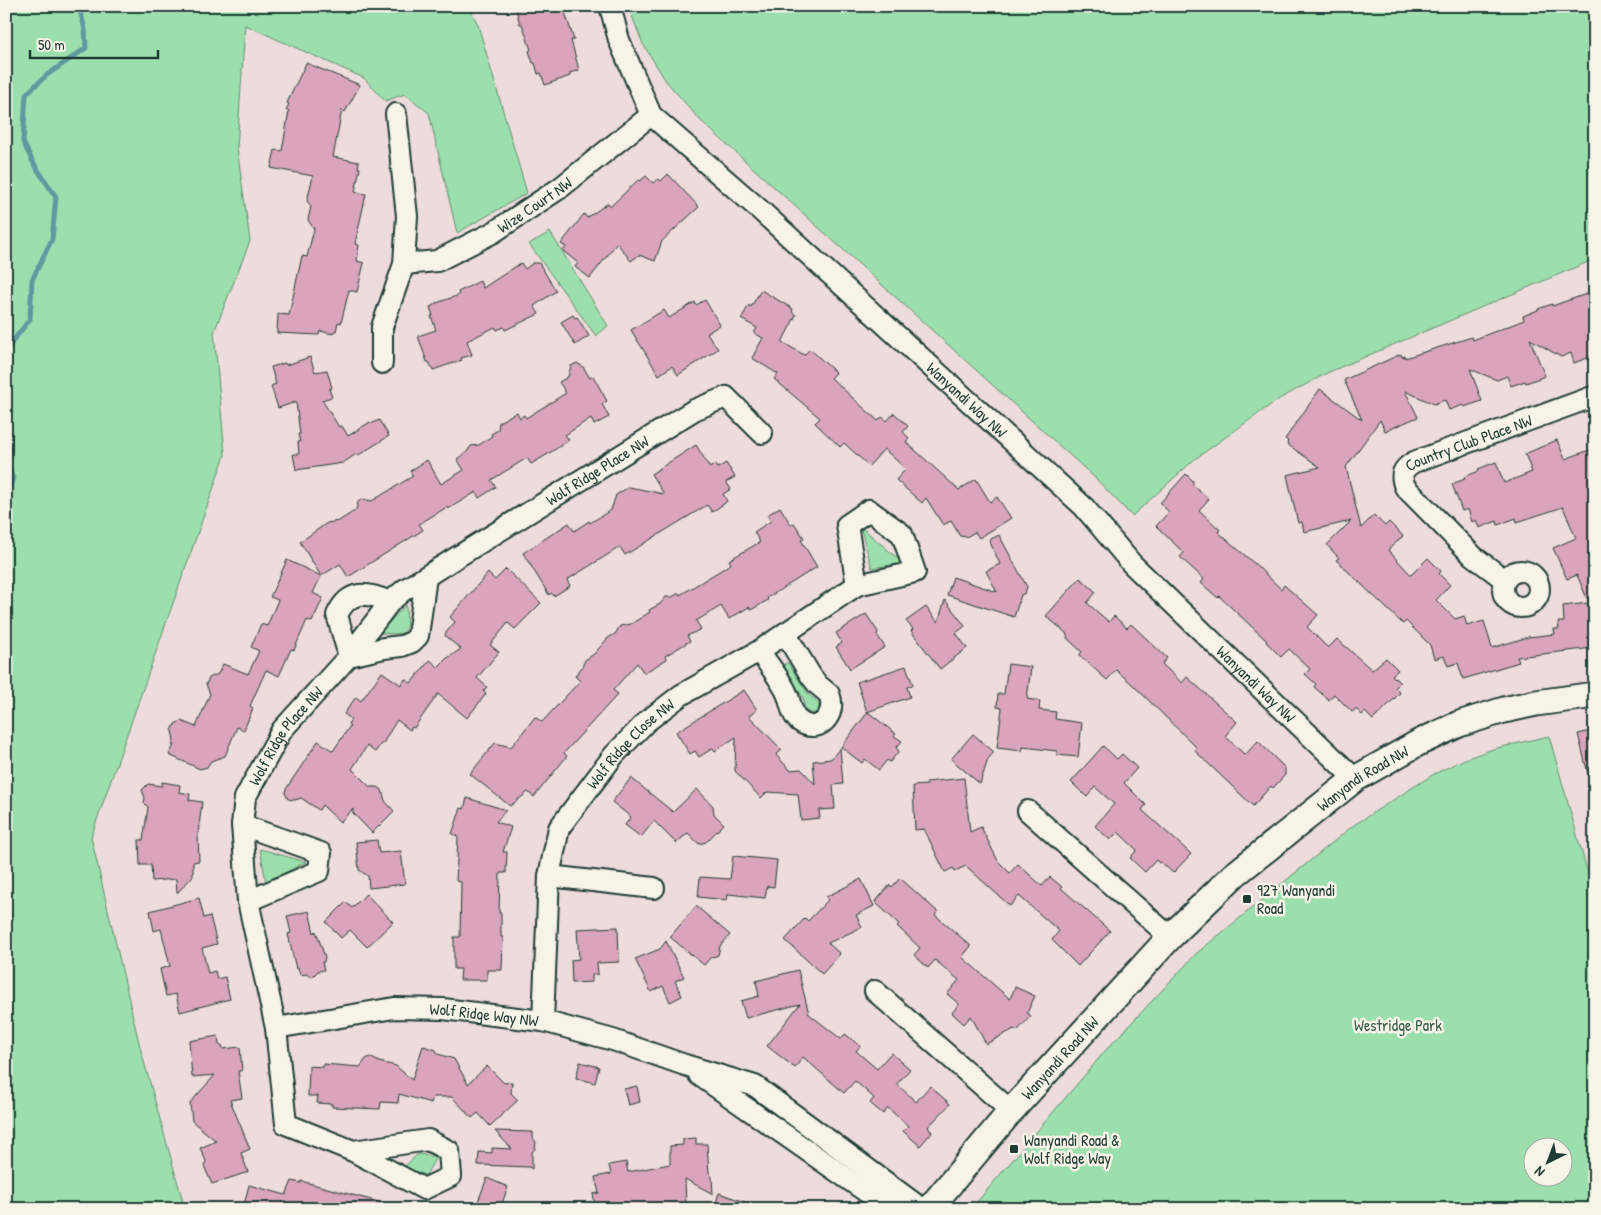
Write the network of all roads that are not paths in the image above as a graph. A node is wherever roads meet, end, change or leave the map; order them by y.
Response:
1 (610, 6) edge
2 (396, 114) dead end
3 (651, 115) junction
4 (404, 264) junction
5 (382, 363) dead end
6 (1595, 396) edge
7 (762, 433) dead end
8 (426, 577) junction
9 (1505, 580) dead end
10 (857, 585) dead end
11 (390, 602) junction
12 (785, 633) junction
13 (760, 651) junction
14 (349, 656) junction
15 (1595, 695) edge
16 (1355, 779) junction
17 (1028, 811) dead end
18 (242, 826) junction
19 (549, 876) junction
20 (654, 888) dead end
21 (248, 901) junction
22 (1170, 937) junction
23 (875, 991) dead end
24 (543, 1021) junction
25 (276, 1028) junction
26 (685, 1065) junction
27 (1011, 1111) junction
28 (354, 1151) dead end
29 (891, 1209) edge
30 (922, 1209) edge
31 (929, 1209) edge

1 - 3 street, Wanyandi Way NW
2 - 4 street
3 - 4 street, Wize Court NW
3 - 16 street, Wanyandi Way NW
4 - 5 street
6 - 9 street, Country Club Place NW
7 - 8 street, Wolf Ridge Place NW
8 - 11 street, Wolf Ridge Place NW
8 - 14 street
10 - 12 street, Wolf Ridge Close NW
11 - 14 street, Wolf Ridge Place NW
11 - 14 street
12 - 13 street, Wolf Ridge Close NW
12 - 13 street
13 - 19 street, Wolf Ridge Close NW
14 - 18 street, Wolf Ridge Place NW
15 - 16 street, Wanyandi Road NW
16 - 22 street, Wanyandi Road NW
17 - 22 street
18 - 21 street, Wolf Ridge Place NW
18 - 21 street
19 - 20 street
19 - 24 street, Wolf Ridge Close NW
21 - 25 street, Wolf Ridge Place NW
22 - 27 street, Wanyandi Road NW
23 - 27 street, Wanyandi Road NW
24 - 25 street, Wolf Ridge Way NW
24 - 26 street, Wolf Ridge Way NW
25 - 28 street, Wolf Ridge Place NW
26 - 29 street, Wolf Ridge Way NW
26 - 30 street, Wolf Ridge Way NW
27 - 31 street, Wanyandi Road NW

